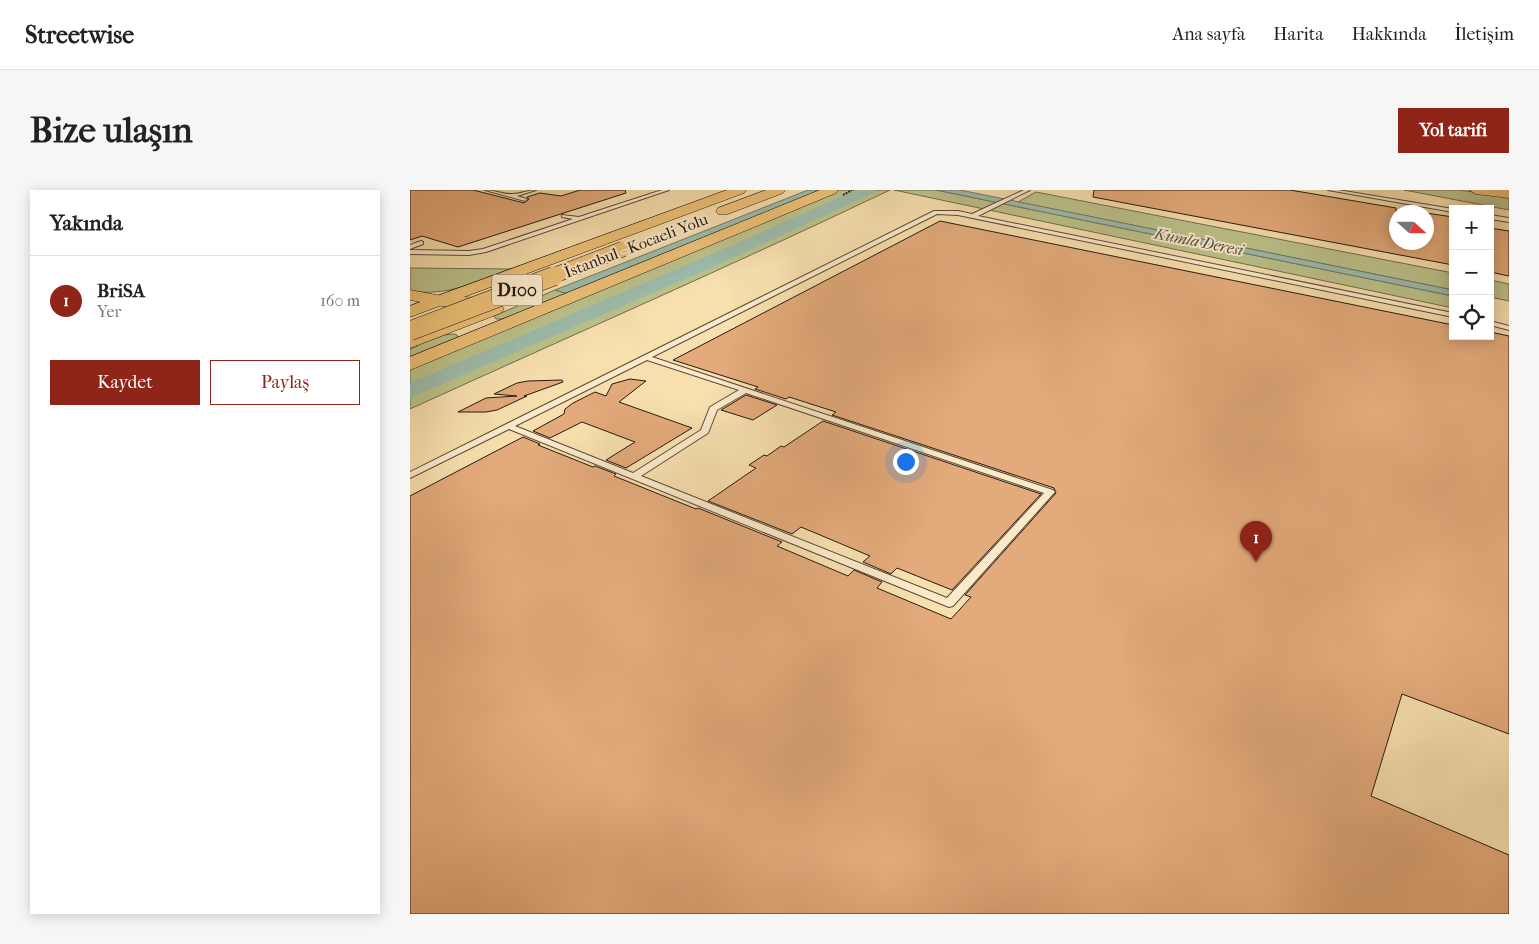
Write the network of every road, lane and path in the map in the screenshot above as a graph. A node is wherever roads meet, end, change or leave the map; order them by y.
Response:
1 (487, 190) edge
2 (534, 190) edge
3 (666, 190) edge
4 (739, 190) edge
5 (748, 190) edge
6 (757, 190) edge
7 (778, 190) edge
8 (784, 190) edge
9 (797, 190) edge
10 (831, 190) edge
11 (1028, 190) edge
12 (1330, 190) edge
13 (1476, 190) edge
14 (1509, 194) edge
15 (512, 196) junction
16 (525, 200) dead end
17 (697, 206) junction
18 (1449, 209) edge
19 (739, 212) junction
20 (714, 214) dead end
21 (564, 216) dead end
22 (974, 216) junction
23 (1494, 218) edge
24 (578, 219) junction
25 (1509, 220) edge
26 (421, 243) dead end
27 (410, 247) edge
28 (623, 247) junction
29 (410, 252) edge
30 (492, 282) junction
31 (467, 291) junction
32 (410, 295) edge
33 (526, 297) junction
34 (442, 300) junction
35 (410, 313) edge
36 (484, 313) junction
37 (1449, 314) edge
38 (410, 322) edge
39 (511, 323) junction
40 (1494, 324) edge
41 (447, 328) junction
42 (1509, 328) edge
43 (410, 332) edge
44 (470, 340) junction
45 (410, 342) edge
46 (646, 357) junction
47 (410, 364) edge
48 (745, 390) junction
49 (510, 426) junction
50 (410, 475) edge
51 (634, 476) junction

1 - 15 lane
2 - 15 lane
3 - 24 lane
4 - 17 main road
5 - 17 main road
6 - 28 main road, D100
7 - 20 main road, İstanbul - Kocaeli Yolu
8 - 19 main road
9 - 19 main road
10 - 39 main road
11 - 22 lane
12 - 18 lane
13 - 14 main road
15 - 16 lane
17 - 30 main road
19 - 33 main road
21 - 24 lane
22 - 37 lane
22 - 46 lane
23 - 25 lane
24 - 29 lane
26 - 27 lane
28 - 38 main road, D100
28 - 43 main road, İstanbul - Kocaeli Yolu / D100, bridge
30 - 31 main road
30 - 33 main road
31 - 32 main road
31 - 34 main road
32 - 34 main road
33 - 36 main road
34 - 35 main road
34 - 36 main road
35 - 41 main road
36 - 39 main road
36 - 41 main road
39 - 44 main road
40 - 42 lane
41 - 44 main road
41 - 45 main road
44 - 47 main road
46 - 48 lane
46 - 49 lane
48 - 51 lane
48 - 51 lane
49 - 50 lane
49 - 51 lane

